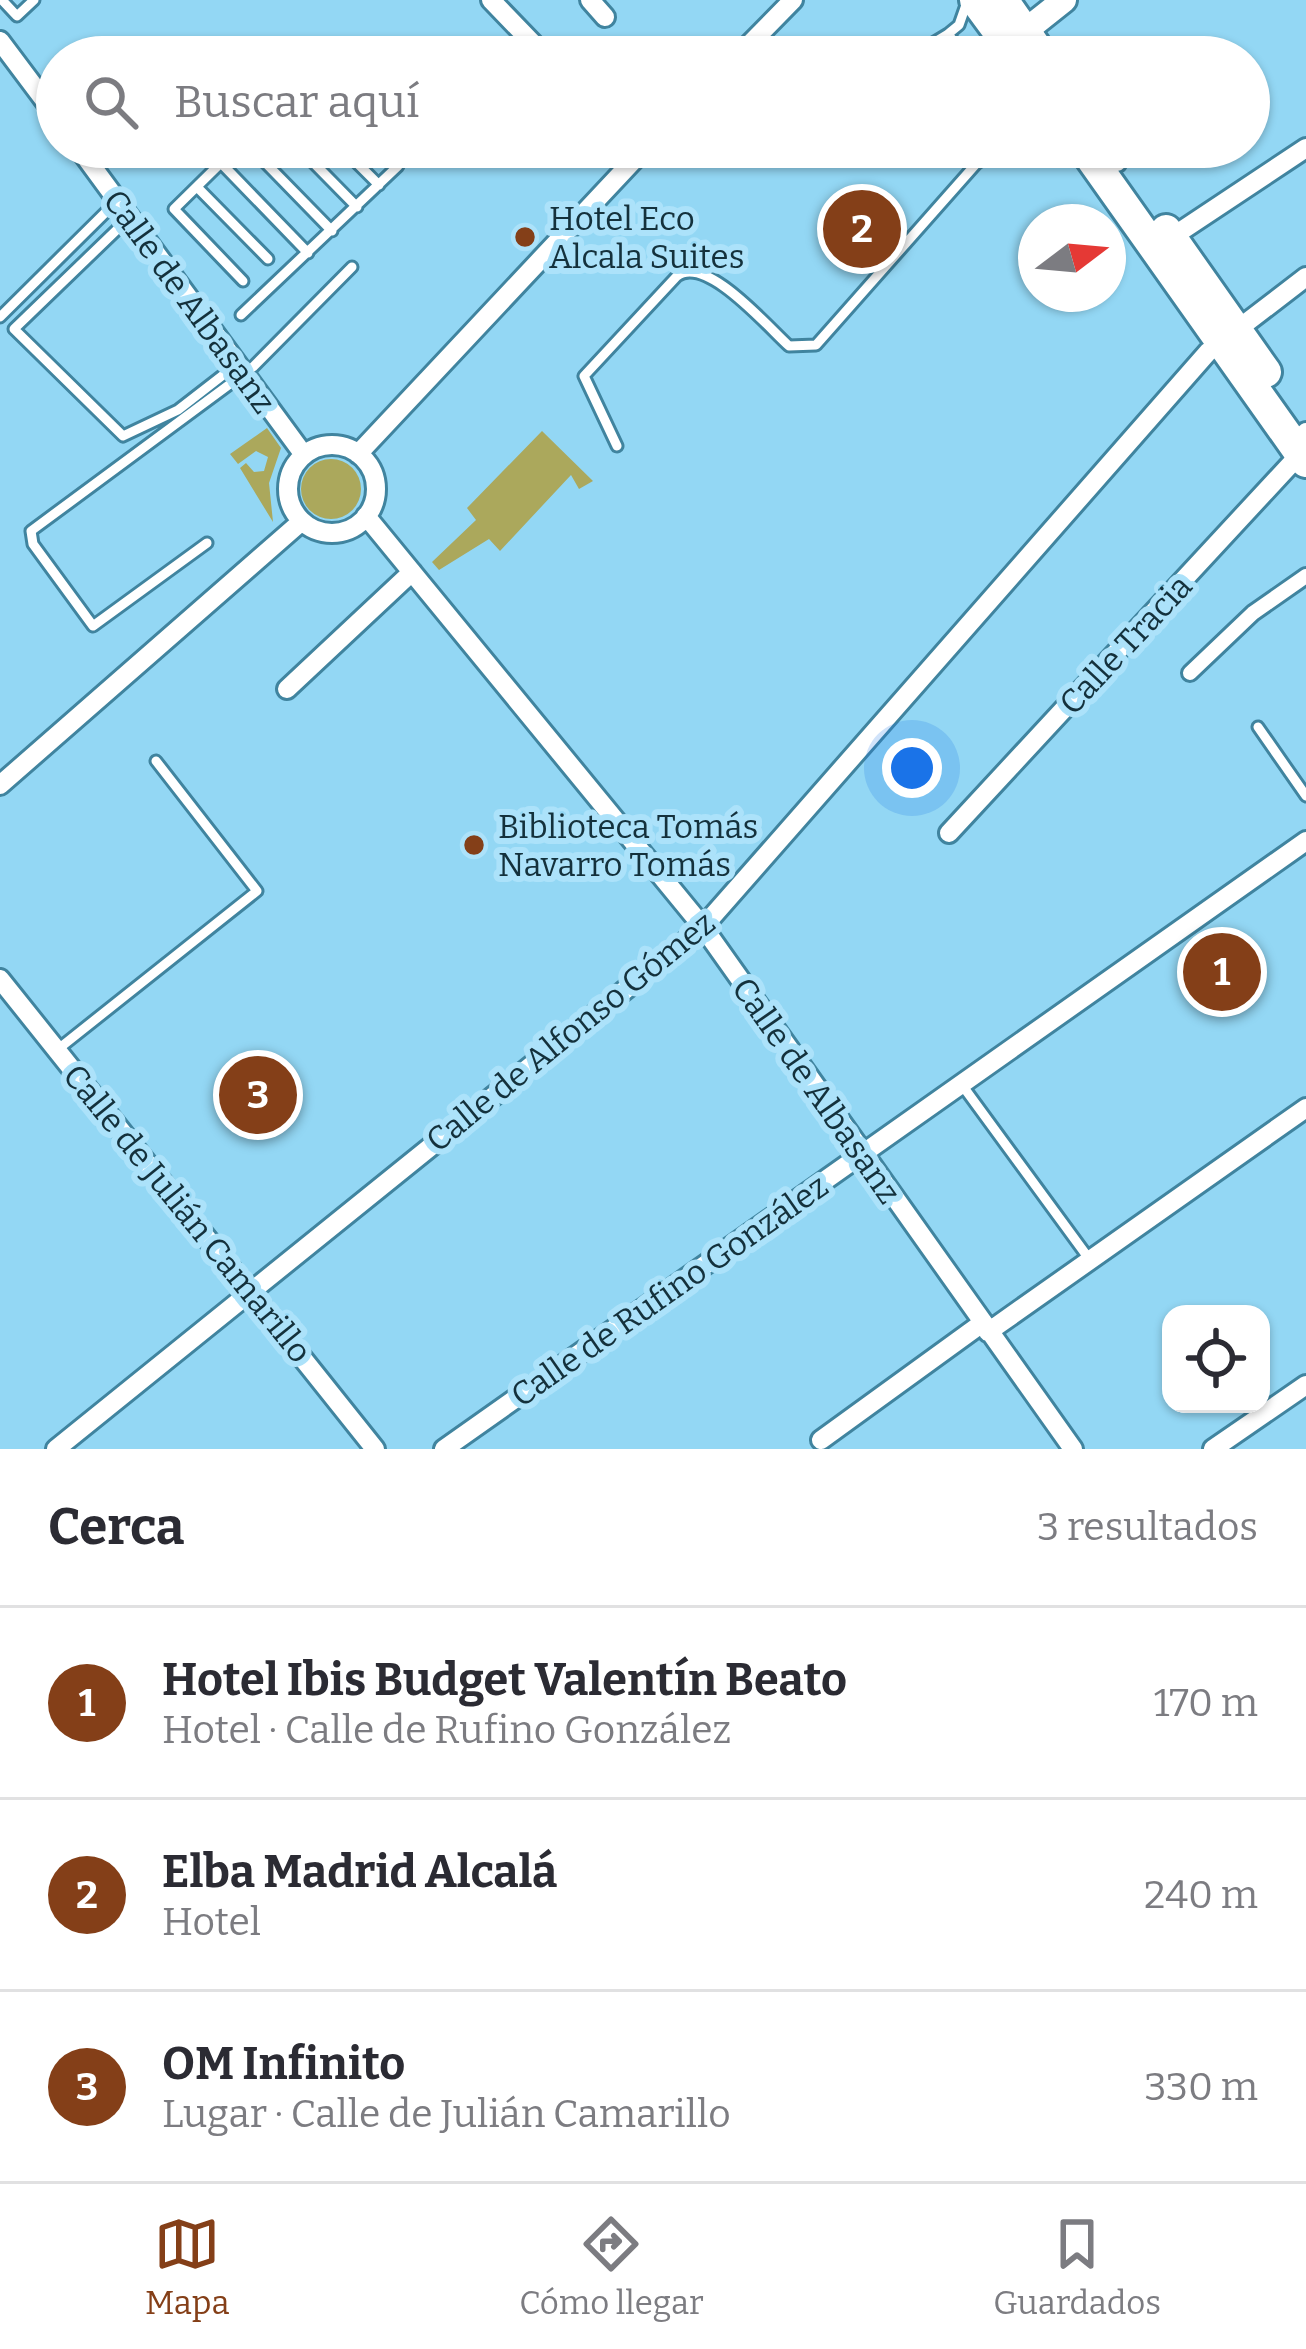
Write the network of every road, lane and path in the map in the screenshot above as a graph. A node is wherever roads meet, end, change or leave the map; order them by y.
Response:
1 (2, 0) edge
2 (34, 0) edge
3 (491, 0) edge
4 (760, 0) edge
5 (793, 0) edge
6 (971, 0) edge
7 (989, 0) edge
8 (1003, 0) edge
9 (1060, 2) edge
10 (776, 18) junction
11 (524, 34) edge
12 (948, 34) joint
13 (758, 36) edge
14 (945, 36) edge
15 (1012, 36) edge
16 (1017, 36) edge
17 (1018, 36) edge
18 (1028, 36) edge
19 (0, 42) edge
20 (36, 89) edge
21 (1306, 148) edge
22 (93, 168) edge
23 (216, 168) edge
24 (226, 168) edge
25 (270, 168) edge
26 (319, 168) edge
27 (362, 168) edge
28 (395, 168) edge
29 (621, 168) edge
30 (972, 168) edge
31 (1098, 168) edge
32 (1120, 168) edge
33 (379, 185) junction
34 (197, 187) junction
35 (1118, 196) junction
36 (117, 201) junction
37 (357, 207) junction
38 (129, 218) junction
39 (332, 231) junction
40 (1174, 240) junction
41 (308, 254) junction
42 (268, 259) dead end
43 (352, 268) dead end
44 (1306, 277) edge
45 (243, 281) dead end
46 (241, 315) dead end
47 (0, 317) edge
48 (1228, 334) junction
49 (240, 370) junction
50 (1305, 445) edge
51 (617, 446) dead end
52 (358, 454) junction
53 (304, 455) junction
54 (366, 516) junction
55 (302, 521) junction
56 (207, 543) dead end
57 (412, 572) junction
58 (1306, 576) edge
59 (1190, 673) dead end
60 (286, 689) dead end
61 (1258, 727) dead end
62 (155, 761) dead end
63 (0, 785) edge
64 (1306, 796) edge
65 (949, 833) dead end
66 (1306, 841) edge
67 (703, 927) junction
68 (0, 979) edge
69 (57, 1050) junction
70 (962, 1085) junction
71 (1306, 1108) edge
72 (862, 1154) junction
73 (1090, 1261) junction
74 (252, 1288) junction
75 (984, 1328) junction
76 (1306, 1384) edge
77 (821, 1440) dead end
78 (56, 1449) edge
79 (375, 1449) edge
80 (444, 1449) edge
81 (1073, 1449) edge
82 (1213, 1449) edge

1 - 2 lane
3 - 11 street
4 - 10 street
5 - 10 street
6 - 12 lane
6 - 15 main road
7 - 16 street
8 - 17 main road
9 - 18 street
10 - 13 street
12 - 14 lane
19 - 20 street
21 - 40 street
22 - 36 street, Calle de Albasanz
23 - 34 lane
24 - 41 lane
25 - 39 lane
26 - 37 lane
27 - 33 lane
28 - 33 lane
29 - 52 street
30 - 51 lane
31 - 35 main road
32 - 40 main road
33 - 37 lane
34 - 42 lane
34 - 45 lane
35 - 40 street
35 - 48 main road
36 - 38 street, Calle de Albasanz
36 - 47 lane
37 - 39 lane
38 - 49 street, Calle de Albasanz
38 - 49 lane
39 - 41 lane
40 - 48 main road
41 - 46 lane
43 - 49 lane
44 - 48 street, Calle de Alfonso Gómez
48 - 50 main road
48 - 50 main road
48 - 67 street, Calle de Alfonso Gómez
49 - 53 street, Calle de Albasanz
49 - 56 lane
50 - 65 street, Calle Tracia
52 - 53 street
52 - 54 street
53 - 55 street
54 - 55 street
54 - 57 street, Calle de Albasanz
55 - 63 street
57 - 60 street
57 - 67 street, Calle de Albasanz
58 - 59 street
61 - 64 lane
62 - 69 lane
66 - 70 street, Calle de Rufino González
67 - 72 street, Calle de Albasanz
67 - 74 street, Calle de Alfonso Gómez
68 - 69 street, Calle de Julián Camarillo
69 - 74 street, Calle de Julián Camarillo
70 - 72 street, Calle de Rufino González
70 - 73 lane
71 - 73 street
72 - 75 street, Calle de Albasanz
72 - 80 street, Calle de Rufino González
73 - 75 street
74 - 78 street, Calle de Alfonso Gómez
74 - 79 street, Calle de Julián Camarillo
75 - 77 street
75 - 81 street, Calle de Albasanz
76 - 82 street

